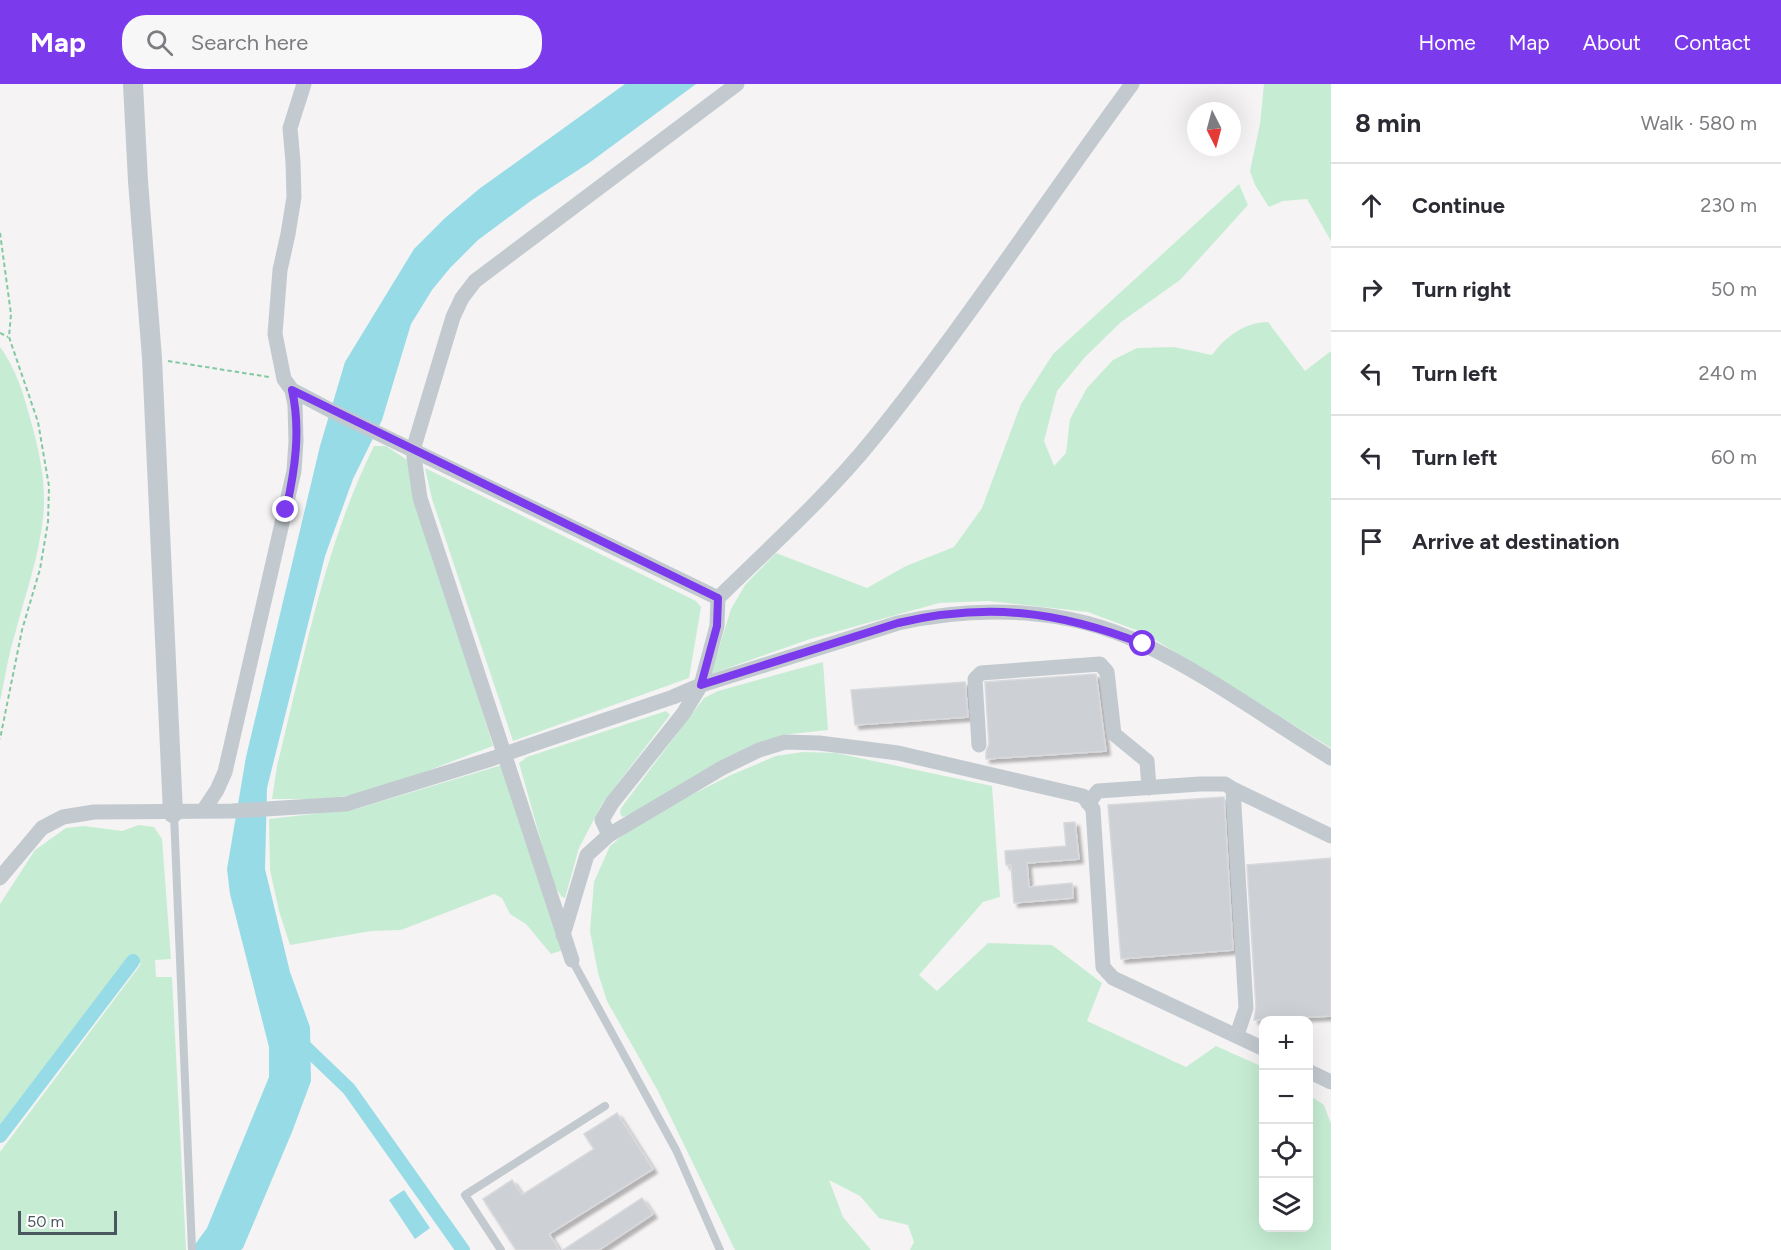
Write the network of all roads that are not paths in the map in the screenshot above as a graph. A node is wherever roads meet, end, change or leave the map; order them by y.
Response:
1 (133, 84) edge
2 (304, 84) edge
3 (737, 84) edge
4 (1132, 84) edge
5 (288, 384) junction
6 (413, 450) junction
7 (718, 598) junction
8 (701, 685) junction
9 (979, 745) dead end
10 (1331, 758) edge
11 (1149, 788) junction
12 (1233, 789) junction
13 (1088, 803) junction
14 (203, 811) junction
15 (173, 813) junction
16 (609, 835) junction
17 (1331, 836) edge
18 (0, 878) edge
19 (563, 935) junction
20 (572, 960) joint
21 (1237, 1035) junction
22 (1259, 1046) edge
23 (1313, 1073) edge
24 (1331, 1082) edge
25 (605, 1106) dead end
26 (192, 1249) edge
27 (501, 1250) edge
28 (720, 1250) edge

1 - 15 street
2 - 5 street
3 - 6 street
4 - 7 street
5 - 6 street
5 - 14 street
6 - 7 street
6 - 19 street
7 - 8 street
8 - 10 street
8 - 14 street, bridge
8 - 16 street
9 - 11 street
11 - 12 street
11 - 13 street
12 - 17 street
12 - 21 street
13 - 16 street
13 - 21 street
14 - 15 street
15 - 18 street
15 - 26 lane
16 - 19 street
19 - 20 street
20 - 28 lane
21 - 22 street
23 - 24 street
25 - 27 lane

